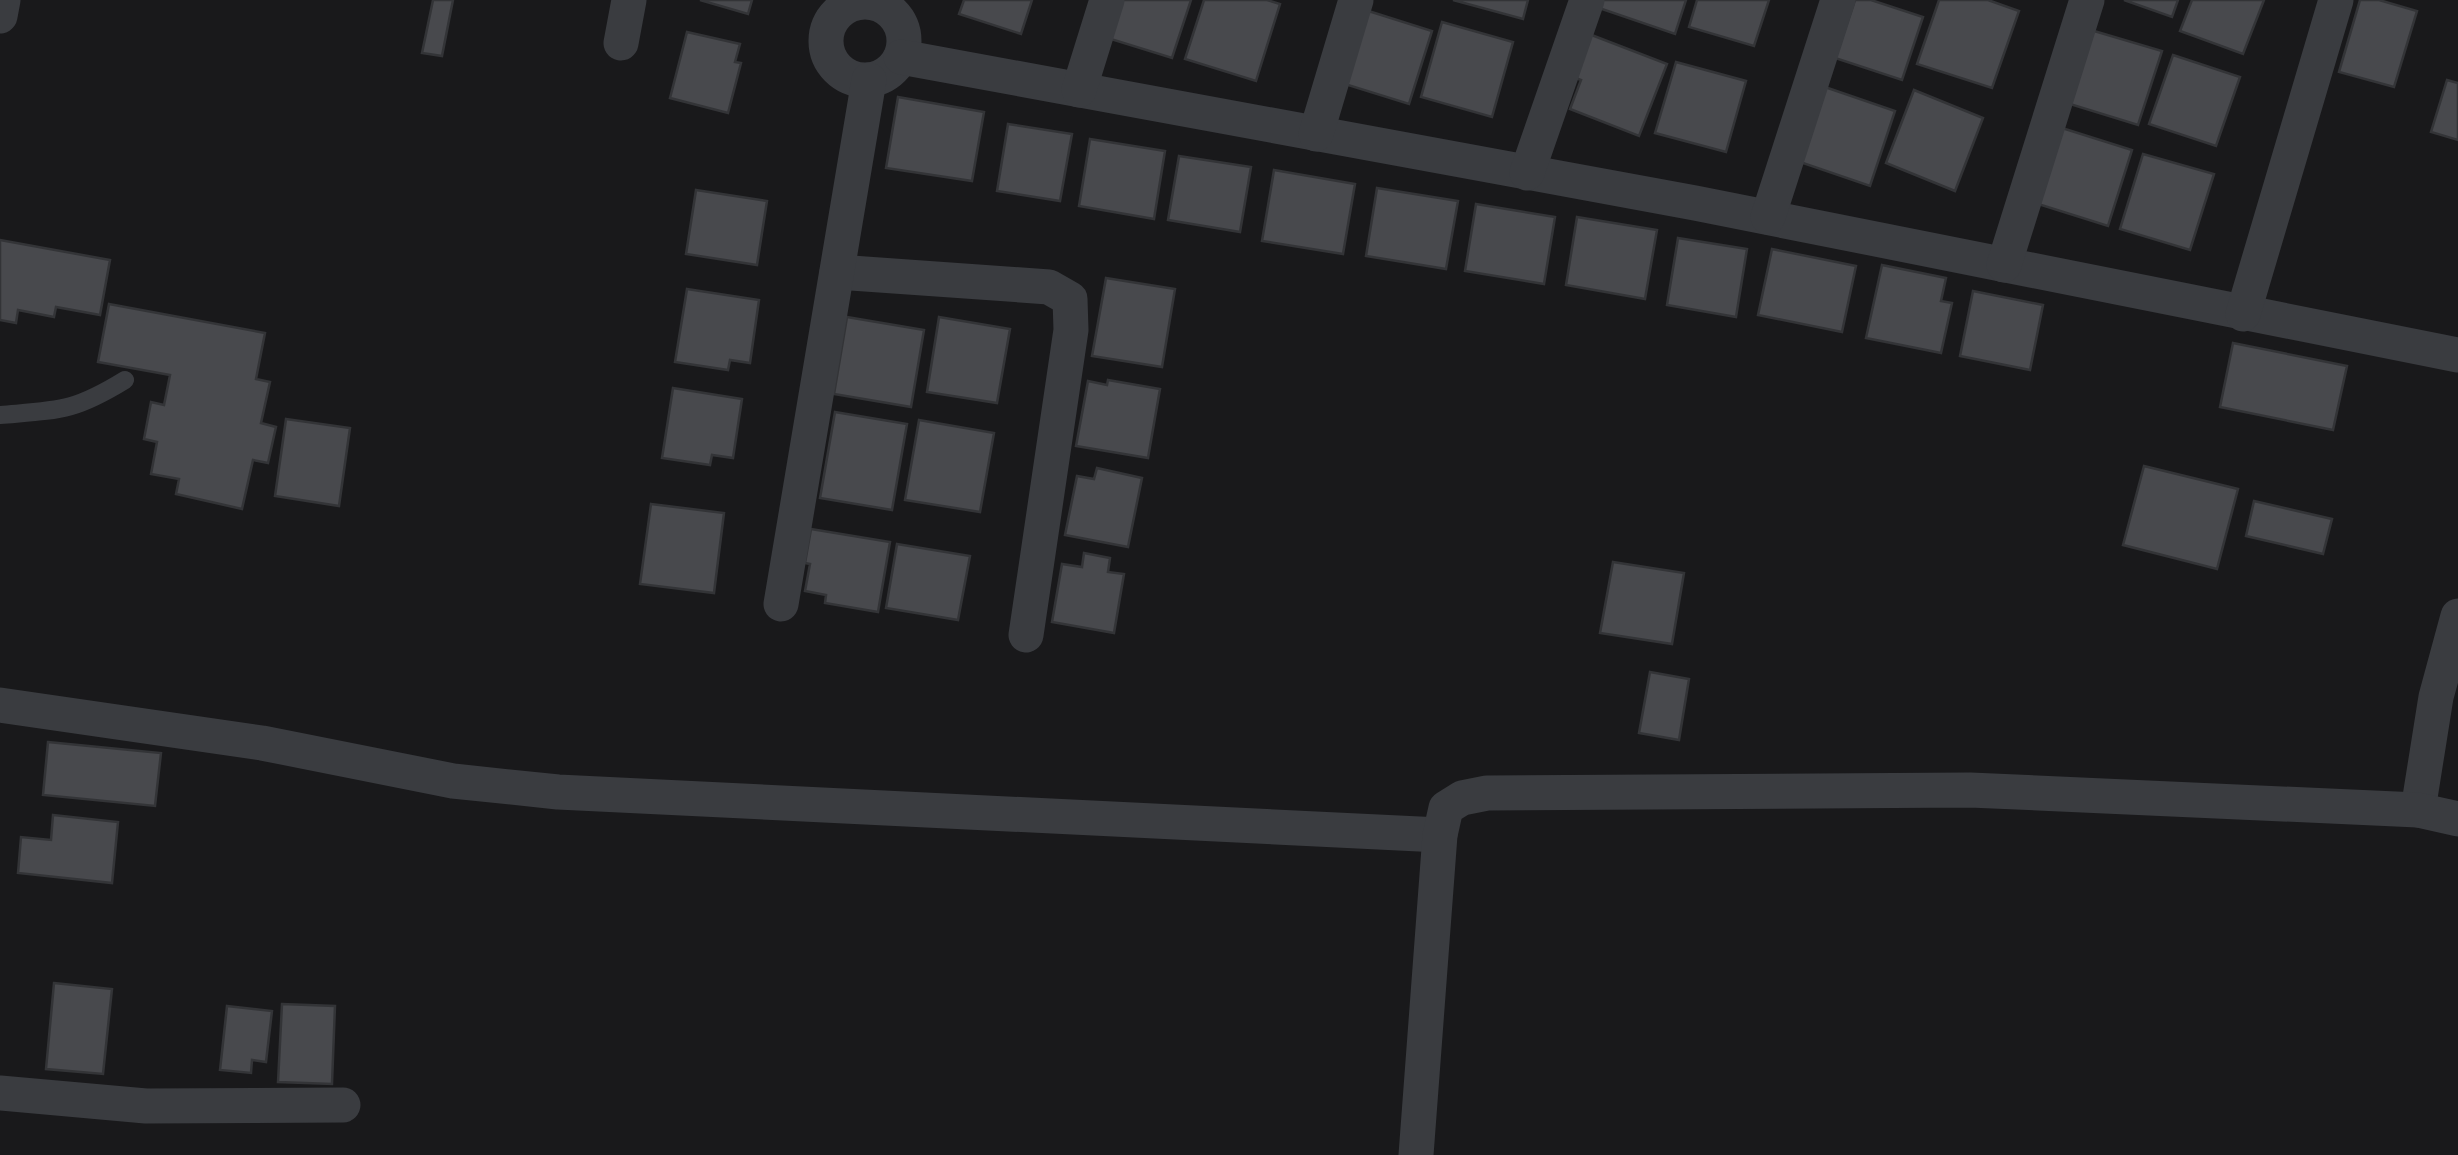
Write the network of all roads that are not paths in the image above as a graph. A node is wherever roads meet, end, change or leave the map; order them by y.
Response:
1 (3, 0) edge
2 (630, 0) edge
3 (1106, 0) edge
4 (1356, 0) edge
5 (1586, 0) edge
6 (1838, 0) edge
7 (2087, 0) edge
8 (2336, 0) edge
9 (861, 1) edge
10 (0, 16) edge
11 (621, 43) dead end
12 (902, 57) junction
13 (870, 80) junction
14 (1079, 90) junction
15 (1316, 134) junction
16 (1528, 173) junction
17 (1768, 217) junction
18 (2004, 265) junction
19 (837, 272) junction
20 (2243, 314) junction
21 (2458, 356) edge
22 (126, 380) dead end
23 (0, 415) edge
24 (781, 604) dead end
25 (2458, 616) edge
26 (1026, 635) dead end
27 (0, 705) edge
28 (2418, 810) junction
29 (2458, 819) edge
30 (1440, 835) junction
31 (0, 1093) edge
32 (344, 1106) dead end
33 (1416, 1155) edge

1 - 10 street
2 - 11 street
3 - 14 street
4 - 15 street
5 - 16 street
6 - 17 street
7 - 18 street
8 - 20 street
9 - 12 street
9 - 13 street
12 - 13 street
12 - 14 street
13 - 19 street
14 - 15 street
15 - 16 street
16 - 17 street
17 - 18 street
18 - 20 street
19 - 24 street
19 - 26 street
20 - 21 street
22 - 23 lane
25 - 28 street
27 - 30 street
28 - 29 street
28 - 30 street
30 - 33 street
31 - 32 street

